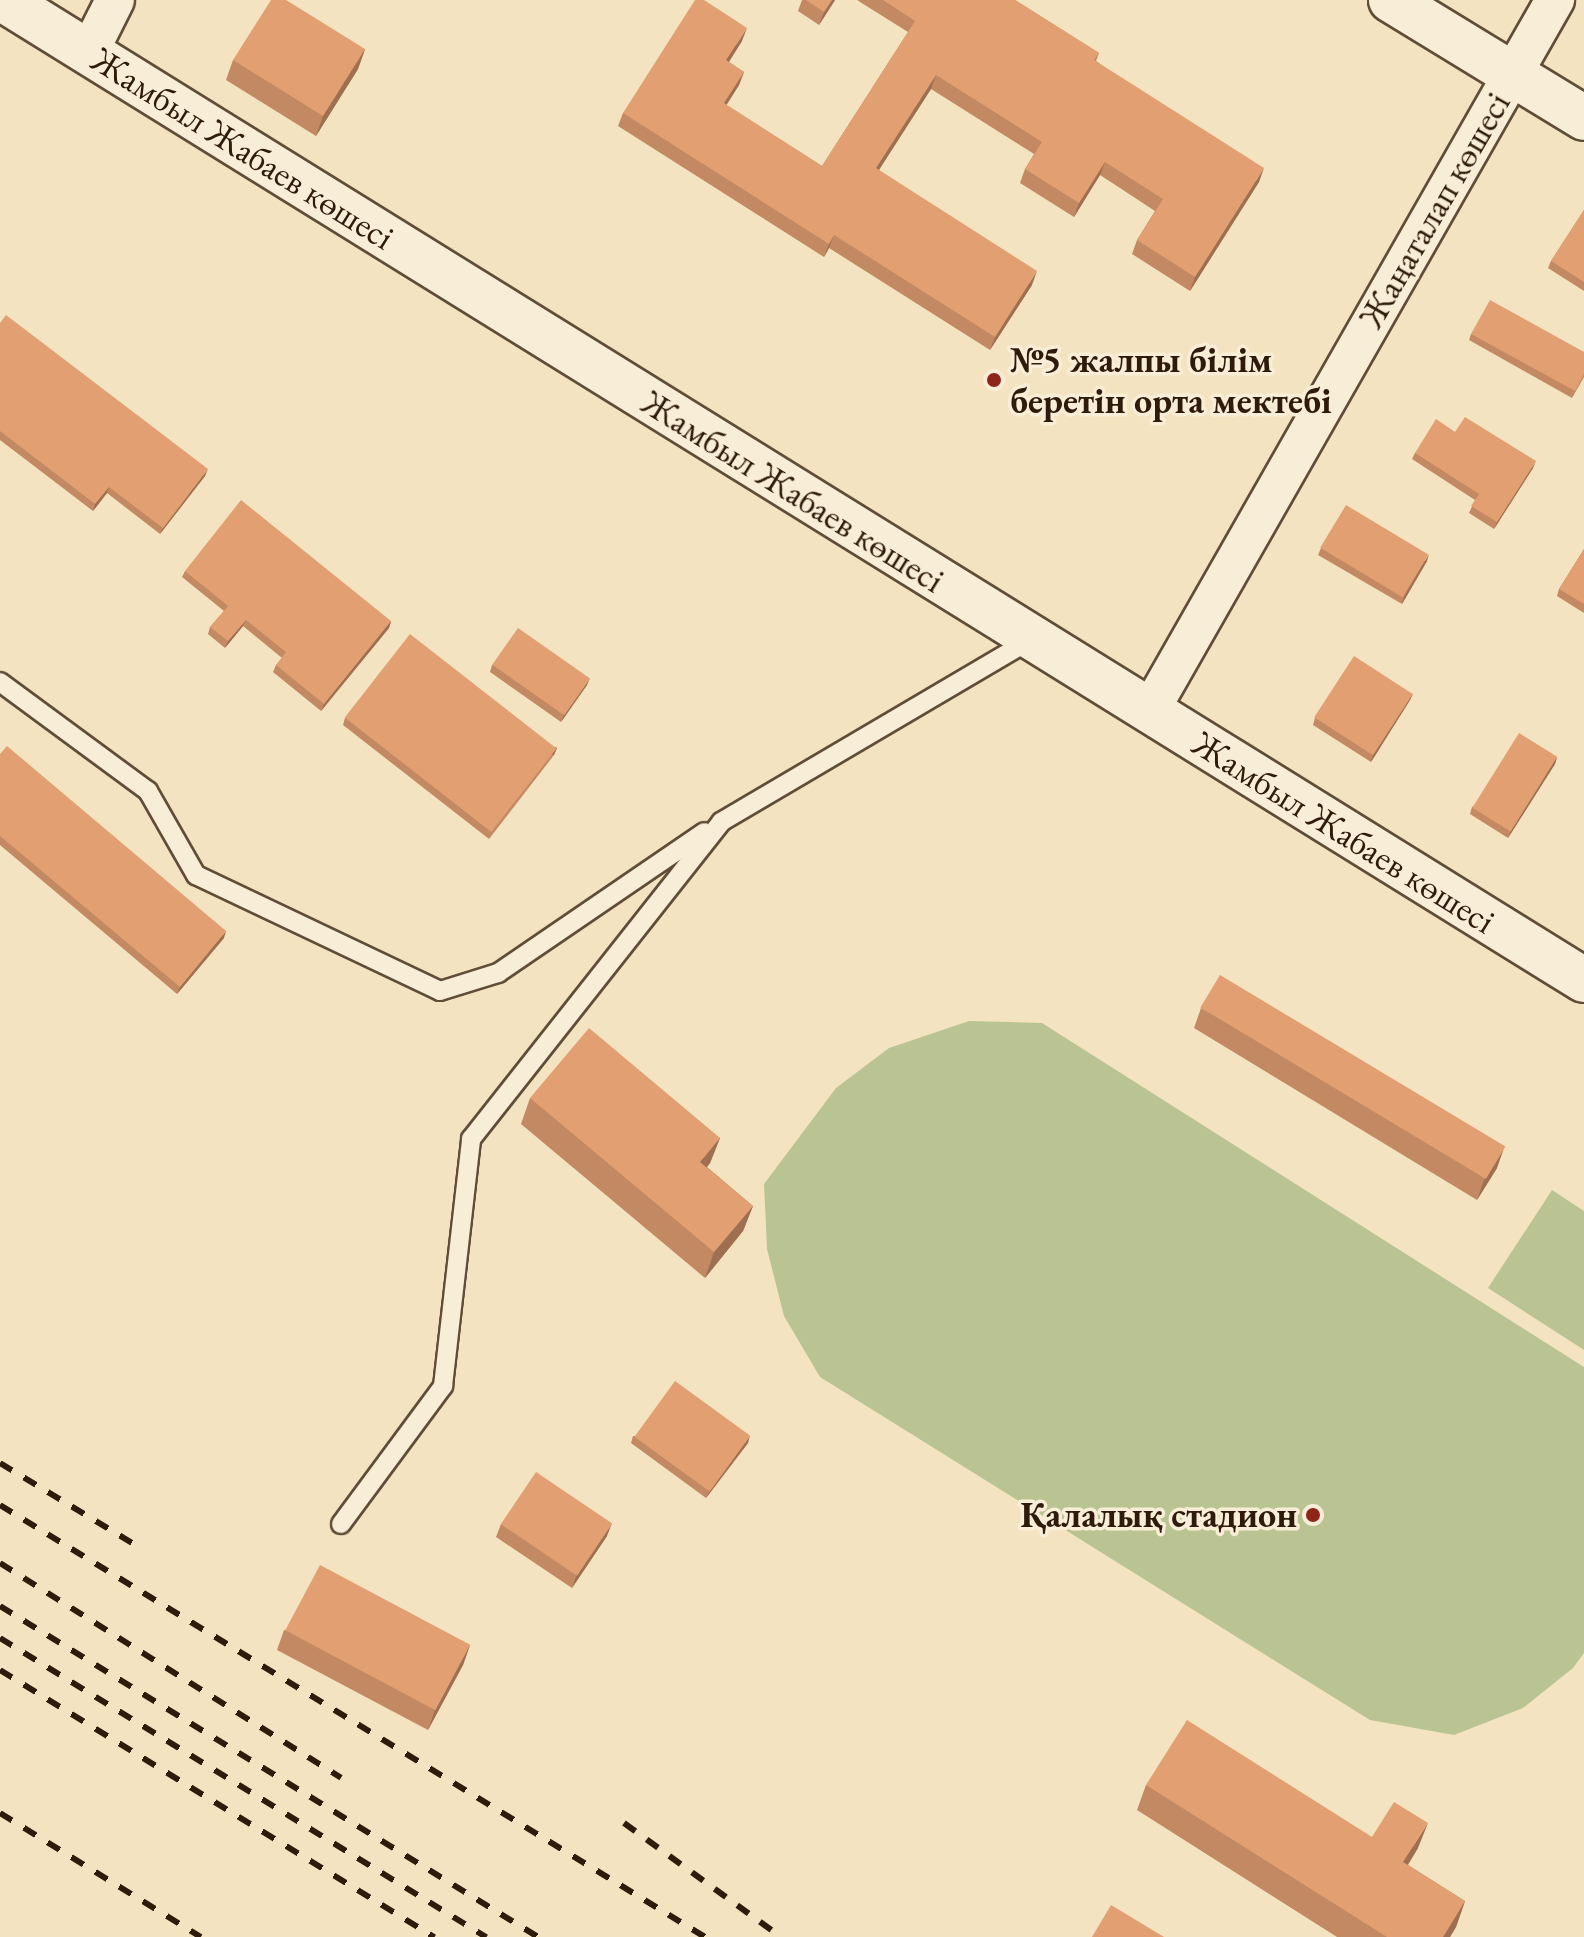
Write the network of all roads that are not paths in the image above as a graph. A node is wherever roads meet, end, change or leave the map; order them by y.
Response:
1 (4, 0) edge
2 (115, 0) edge
3 (1391, 0) edge
4 (1555, 0) edge
5 (89, 52) junction
6 (1511, 74) junction
7 (1584, 118) edge
8 (1032, 639) junction
9 (0, 682) edge
10 (1149, 712) junction
11 (721, 822) junction
12 (1584, 980) edge
13 (341, 1524) dead end

1 - 5 street, Жамбыл Жабаев көшесі
2 - 5 street
3 - 6 street
4 - 6 street, Жаңаталап көшесі
5 - 8 street, Жамбыл Жабаев көшесі
6 - 7 street
6 - 10 street, Жаңаталап көшесі
8 - 10 street, Жамбыл Жабаев көшесі
8 - 11 lane
9 - 11 lane
10 - 12 street, Жамбыл Жабаев көшесі
11 - 13 lane

